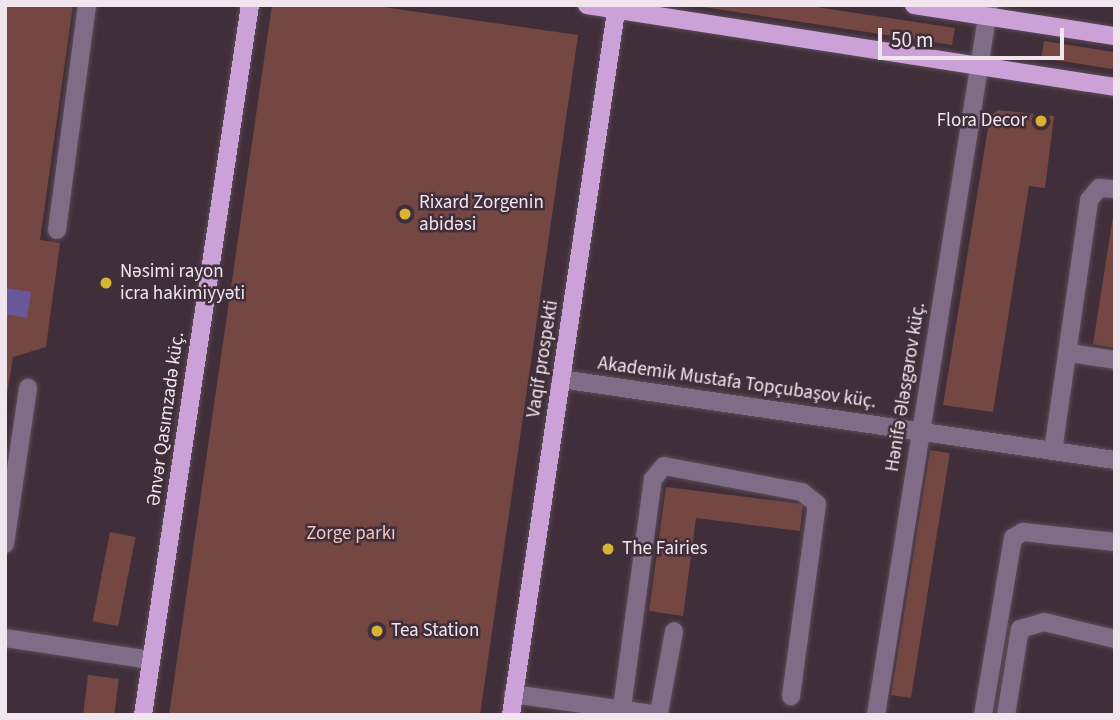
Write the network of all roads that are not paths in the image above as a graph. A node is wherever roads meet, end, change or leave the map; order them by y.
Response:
1 (87, 5) edge
2 (250, 5) edge
3 (587, 5) edge
4 (914, 5) edge
5 (616, 8) edge
6 (988, 11) edge
7 (1115, 36) edge
8 (979, 66) junction
9 (1115, 88) edge
10 (1115, 188) edge
11 (57, 230) dead end
12 (1070, 353) junction
13 (1115, 360) edge
14 (561, 379) junction
15 (27, 388) dead end
16 (920, 430) junction
17 (1053, 450) junction
18 (1115, 460) edge
19 (1115, 542) edge
20 (5, 544) edge
21 (674, 631) dead end
22 (5, 638) edge
23 (1115, 639) edge
24 (151, 660) junction
25 (513, 695) junction
26 (791, 696) dead end
27 (621, 712) edge
28 (658, 714) edge
29 (986, 714) edge
30 (143, 715) edge
31 (510, 715) edge
32 (876, 715) edge
33 (1006, 715) edge

1 - 11 street
2 - 24 main road, Ənvər Qasımzadə küç.
3 - 5 main road
4 - 6 main road
5 - 8 main road
5 - 14 main road, Vaqif prospekti
6 - 7 main road
6 - 8 street, Hənifə Ələsgərov küç.
8 - 9 main road
8 - 16 street, Hənifə Ələsgərov küç.
10 - 12 street
12 - 13 street
12 - 17 street
14 - 16 street, Akademik Mustafa Topçubaşov küç.
14 - 25 main road, Vaqif prospekti
15 - 20 street
16 - 17 street, Akademik Mustafa Topçubaşov küç.
16 - 32 street, Hənifə Ələsgərov küç.
17 - 18 street, Akademik Mustafa Topçubaşov küç.
19 - 29 street
21 - 28 street
22 - 24 street
23 - 33 street
24 - 30 main road, Ənvər Qasımzadə küç.
25 - 27 street
25 - 31 main road, Vaqif prospekti
26 - 27 street
27 - 28 street

